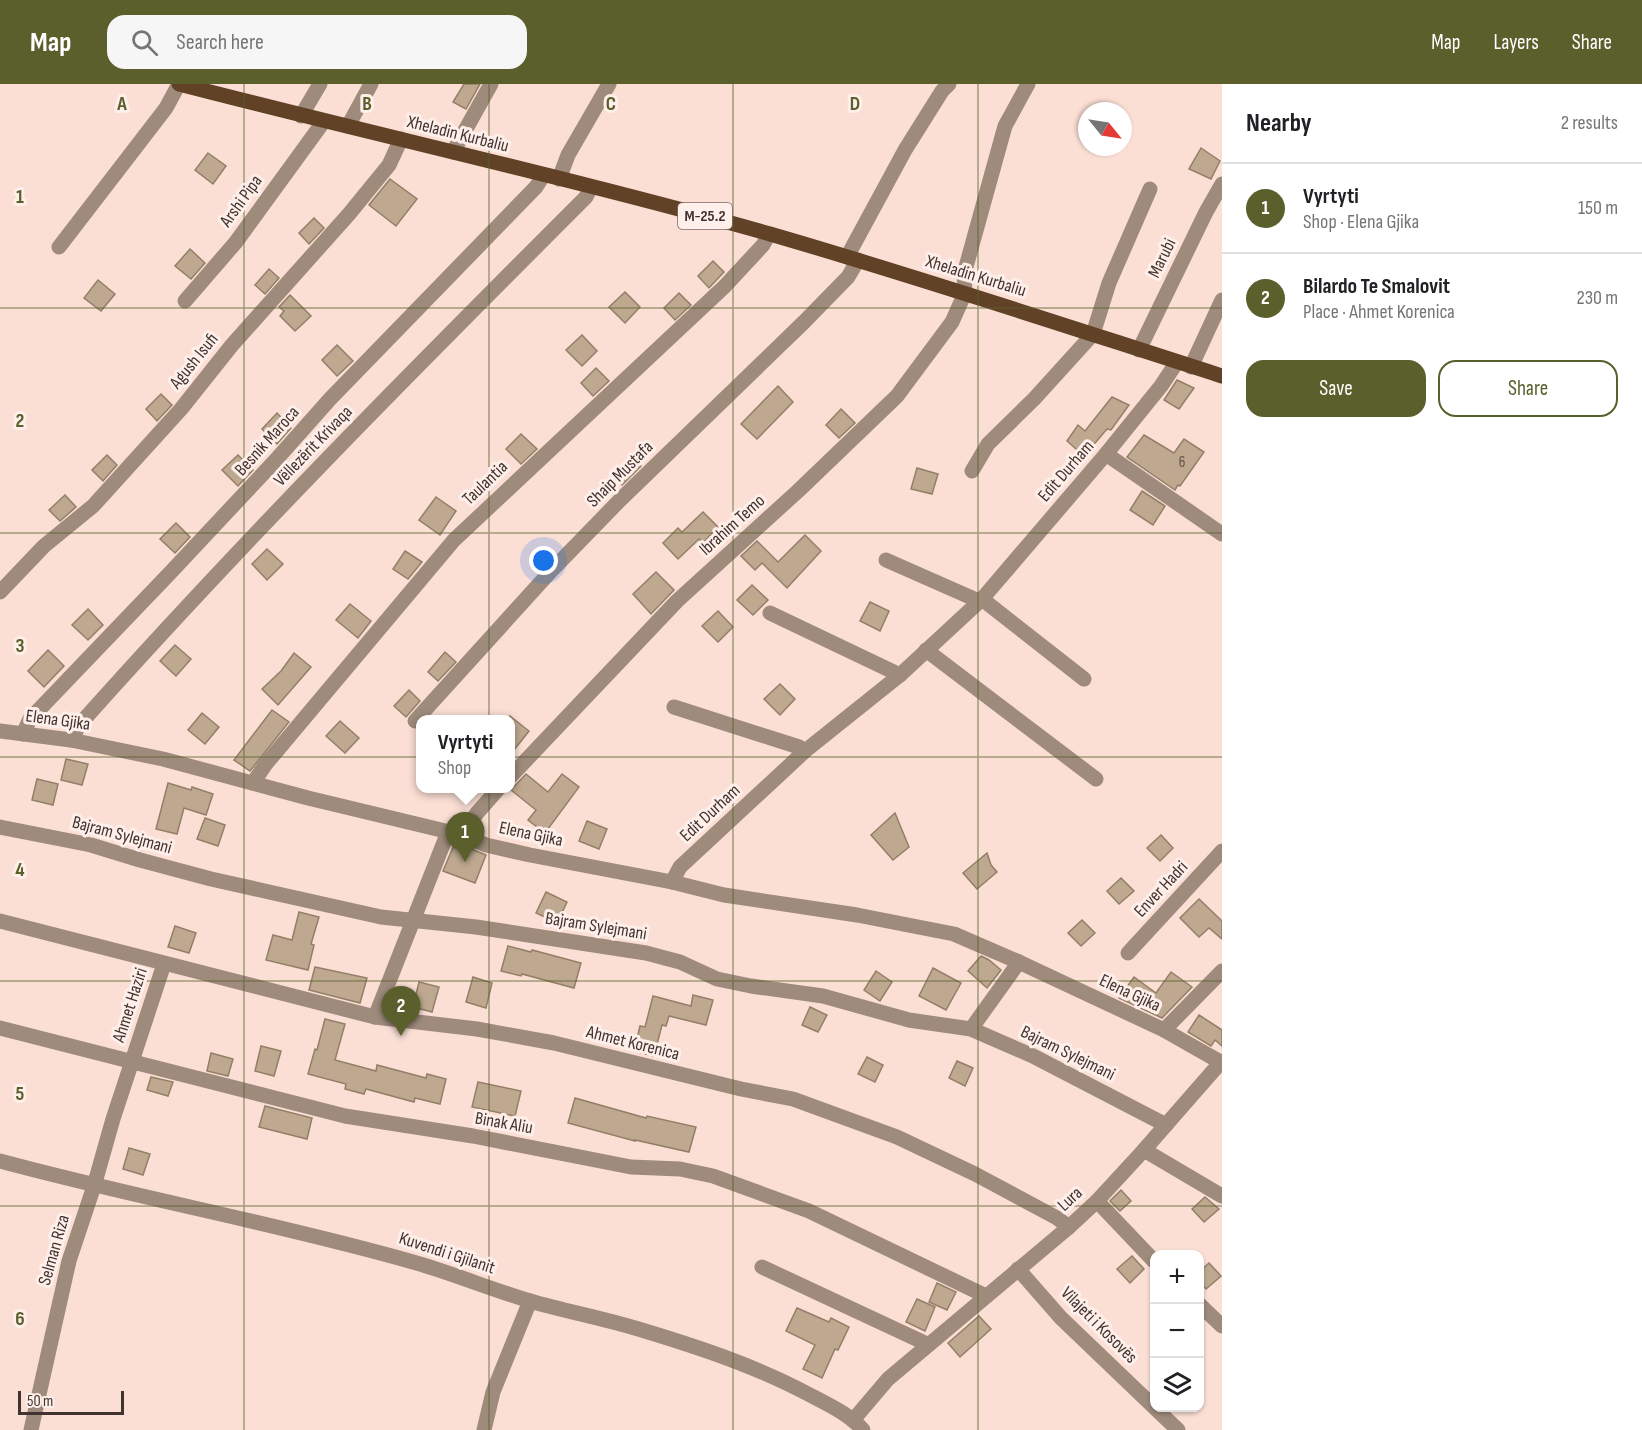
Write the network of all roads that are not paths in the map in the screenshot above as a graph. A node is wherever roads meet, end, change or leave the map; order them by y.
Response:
1 (179, 84) edge
2 (320, 84) edge
3 (371, 84) edge
4 (491, 84) edge
5 (609, 84) edge
6 (949, 84) edge
7 (1028, 84) edge
8 (222, 89) edge
9 (301, 116) junction
10 (324, 121) junction
11 (348, 126) junction
12 (400, 139) junction
13 (453, 152) junction
14 (543, 176) junction
15 (559, 179) junction
16 (1222, 184) edge
17 (591, 188) junction
18 (1150, 189) dead end
19 (769, 234) junction
20 (59, 247) dead end
21 (853, 259) junction
22 (965, 293) junction
23 (1222, 300) edge
24 (184, 301) dead end
25 (1093, 334) junction
26 (1139, 350) junction
27 (1184, 364) junction
28 (1222, 376) edge
29 (1106, 454) junction
30 (972, 471) dead end
31 (1222, 534) edge
32 (886, 560) dead end
33 (0, 592) edge
34 (980, 600) junction
35 (770, 613) dead end
36 (926, 651) junction
37 (900, 675) junction
38 (1084, 679) dead end
39 (674, 707) dead end
40 (420, 715) edge
41 (0, 730) edge
42 (23, 734) junction
43 (71, 740) junction
44 (805, 751) junction
45 (515, 772) edge
46 (1096, 779) dead end
47 (252, 783) junction
48 (496, 793) edge
49 (0, 827) edge
50 (455, 834) junction
51 (1222, 851) edge
52 (672, 882) junction
53 (0, 921) edge
54 (412, 921) junction
55 (1128, 953) dead end
56 (1019, 962) junction
57 (164, 964) junction
58 (1222, 971) edge
59 (375, 1017) junction
60 (0, 1028) edge
61 (971, 1029) junction
62 (1164, 1030) junction
63 (132, 1062) junction
64 (1222, 1062) edge
65 (1166, 1125) junction
66 (1144, 1150) junction
67 (0, 1161) edge
68 (94, 1186) junction
69 (1222, 1196) edge
70 (1097, 1201) junction
71 (1069, 1227) junction
72 (1150, 1256) edge
73 (762, 1268) dead end
74 (1018, 1269) junction
75 (986, 1296) junction
76 (530, 1301) junction
77 (1204, 1309) edge
78 (1222, 1326) edge
79 (927, 1344) junction
80 (1150, 1402) edge
81 (1160, 1412) edge
82 (858, 1424) edge
83 (31, 1430) edge
84 (484, 1430) edge
85 (1178, 1430) edge

1 - 8 main road, Xheladin Kurbaliu / M-25.2
1 - 20 street, Xheladin Kurbaliu
2 - 9 street
3 - 11 street
4 - 13 street
5 - 15 street
6 - 21 street
7 - 22 street
8 - 9 main road, Xheladin Kurbaliu / M-25.2
9 - 10 main road, Xheladin Kurbaliu / M-25.2
10 - 11 main road, Xheladin Kurbaliu / M-25.2
10 - 24 street, Arshi Pipa
11 - 12 main road, Xheladin Kurbaliu / M-25.2
12 - 13 main road, Xheladin Kurbaliu / M-25.2
12 - 33 street, Agush Isufi
13 - 14 main road, Xheladin Kurbaliu / M-25.2
14 - 15 main road, Xheladin Kurbaliu / M-25.2
14 - 42 street, Besnik Maroca
15 - 17 main road, Xheladin Kurbaliu / M-25.2
16 - 26 street, Marubi
17 - 19 main road, Xheladin Kurbaliu / M-25.2
17 - 43 street, Vëllezërit Krivaqa
18 - 25 street
19 - 21 main road, Xheladin Kurbaliu / M-25.2
19 - 47 street, Taulantia
21 - 22 main road, Xheladin Kurbaliu / M-25.2
21 - 40 street, Shaip Mustafa
22 - 25 main road, Xheladin Kurbaliu / M-25.2
22 - 45 street, Ibrahim Temo
23 - 27 street, Edit Durham
25 - 26 main road, Xheladin Kurbaliu / M-25.2
25 - 30 street
26 - 27 main road, Xheladin Kurbaliu / M-25.2
27 - 28 main road, Xheladin Kurbaliu / M-25.2
27 - 29 street, Edit Durham
29 - 31 street
29 - 34 street, Edit Durham
32 - 34 street
34 - 36 street, Edit Durham
34 - 38 street
35 - 37 street
36 - 37 street, Edit Durham
36 - 46 street
37 - 44 street, Edit Durham
39 - 44 street
41 - 42 street, Elena Gjika
42 - 43 street, Elena Gjika
43 - 47 street, Elena Gjika
44 - 52 street, Edit Durham
47 - 50 street, Elena Gjika
48 - 50 street
49 - 54 street, Bajram Sylejmani
50 - 52 street, Elena Gjika
50 - 54 street
51 - 55 street, Enver Hadri
52 - 56 street, Elena Gjika
53 - 57 street, Ahmet Haziri
54 - 59 street
54 - 61 street, Bajram Sylejmani
56 - 61 street
56 - 62 street, Elena Gjika
57 - 59 street, Ahmet Korenica
57 - 63 street, Ahmet Haziri
58 - 62 street
59 - 71 street, Ahmet Korenica
60 - 63 street, Binak Aliu
61 - 65 street, Bajram Sylejmani
62 - 64 street, Elena Gjika
63 - 68 street, Ahmet Haziri
63 - 75 street, Binak Aliu
64 - 65 street, Lura
65 - 66 street, Lura
66 - 69 street
66 - 70 street, Lura
67 - 68 street, Kuvendi i Gjilanit
68 - 76 street, Kuvendi i Gjilanit
68 - 83 street, Selman Riza
70 - 71 street, Lura
70 - 72 street
71 - 74 street, Lura
73 - 79 street
74 - 75 street, Lura
74 - 80 street, Vilajeti i Kosovës
75 - 79 street, Lura
76 - 82 street, Kuvendi i Gjilanit
76 - 84 street
77 - 78 street
79 - 82 street, Lura
81 - 85 street, Vilajeti i Kosovës

